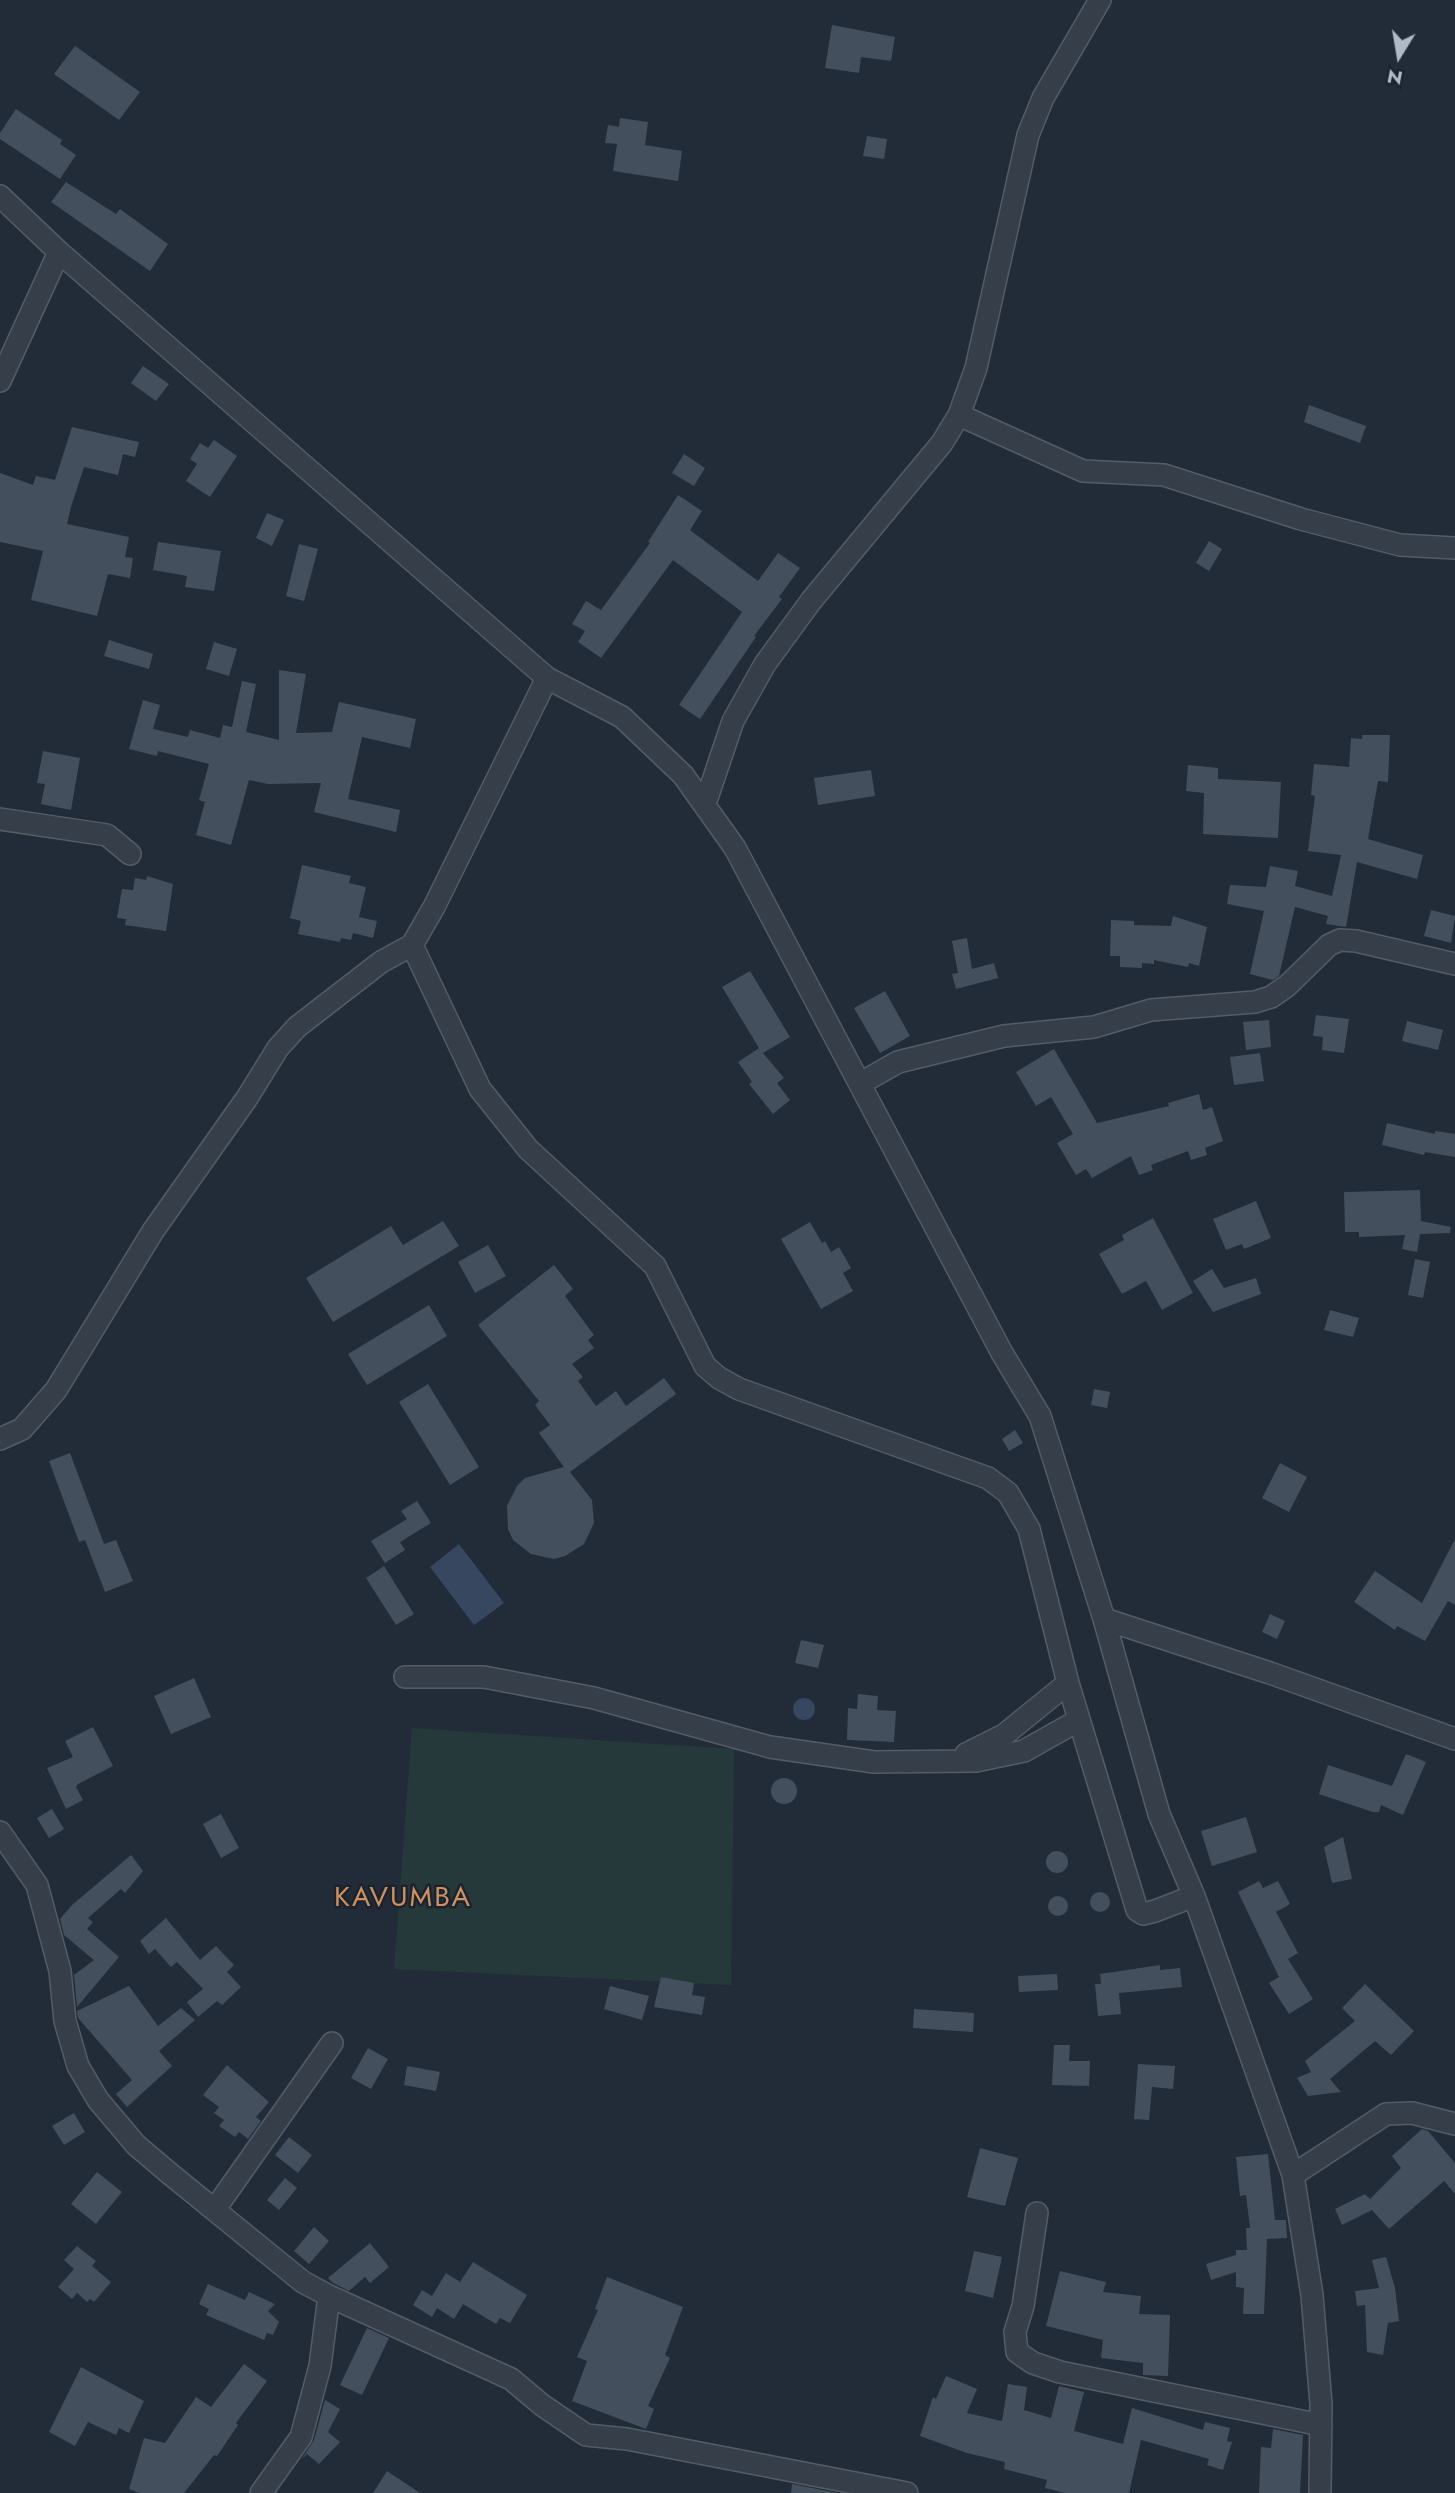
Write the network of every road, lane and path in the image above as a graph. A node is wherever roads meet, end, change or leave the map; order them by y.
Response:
1 (1100, 0) edge
2 (0, 196) edge
3 (59, 252) junction
4 (0, 381) edge
5 (959, 415) junction
6 (1455, 548) edge
7 (547, 678) junction
8 (705, 804) junction
9 (0, 819) edge
10 (130, 854) dead end
11 (412, 945) junction
12 (1455, 964) edge
13 (861, 1083) junction
14 (0, 1439) edge
15 (1104, 1619) junction
16 (405, 1677) dead end
17 (1068, 1682) junction
18 (1079, 1720) junction
19 (1455, 1739) edge
20 (949, 1763) junction
21 (0, 1832) edge
22 (1194, 1896) junction
23 (332, 2043) dead end
24 (1455, 2124) edge
25 (1293, 2175) junction
26 (215, 2209) junction
27 (1037, 2213) dead end
28 (329, 2296) junction
29 (1321, 2425) junction
30 (261, 2493) edge
31 (907, 2493) edge
32 (1320, 2493) edge

1 - 5 street
2 - 3 street
3 - 4 street
3 - 7 street
5 - 6 street
5 - 8 street
7 - 8 street
7 - 11 street
8 - 13 street
9 - 10 street
11 - 14 street
11 - 17 street
12 - 13 street
13 - 15 street
15 - 19 street
15 - 22 street
16 - 20 street
17 - 18 street
17 - 20 street
18 - 20 street
18 - 22 street
21 - 26 street
22 - 25 street
23 - 26 street
24 - 25 street
25 - 29 street
26 - 28 street
27 - 29 street
28 - 30 street
28 - 31 street
29 - 32 street

